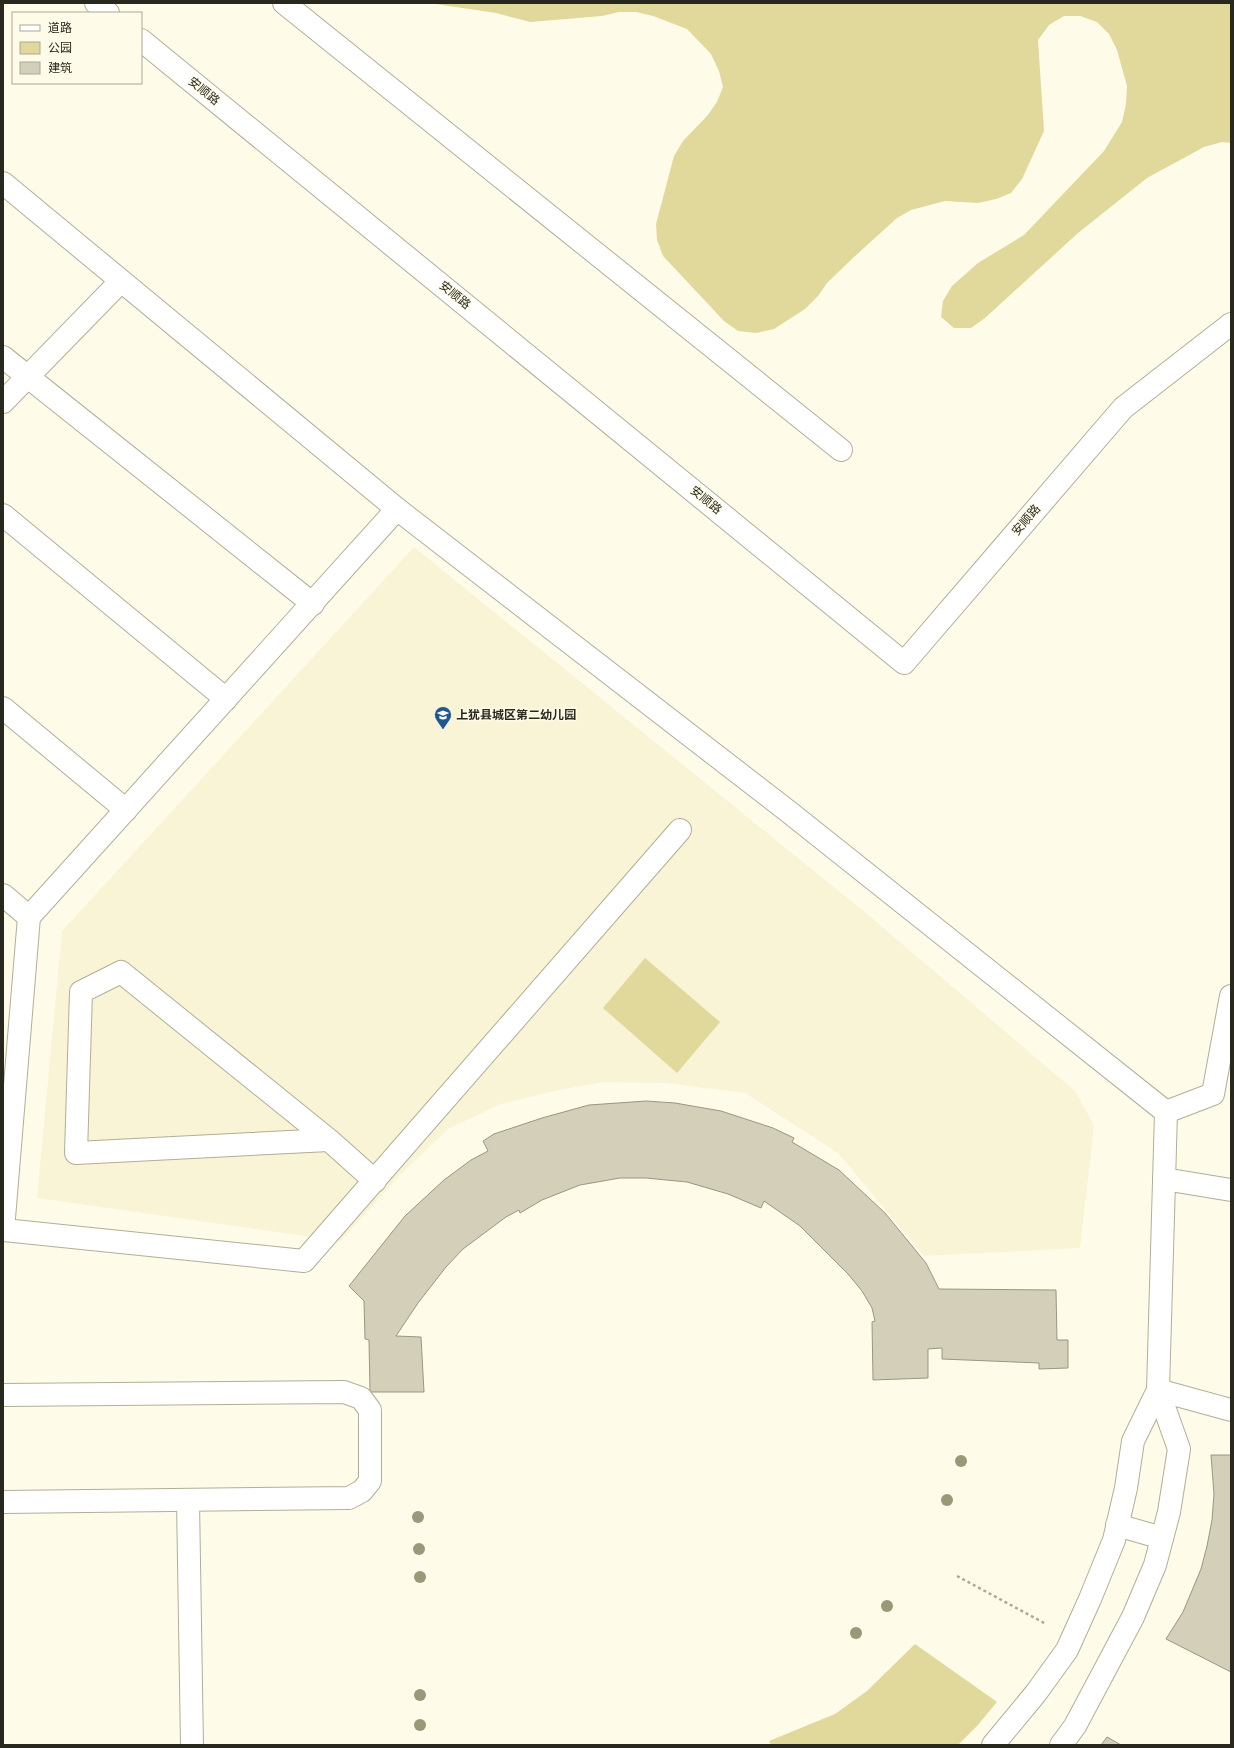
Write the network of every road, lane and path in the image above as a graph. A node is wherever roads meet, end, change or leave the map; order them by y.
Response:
1 (96, 3) edge
2 (284, 3) edge
3 (107, 12) edge
4 (142, 41) edge
5 (3, 183) edge
6 (120, 281) junction
7 (1231, 324) edge
8 (3, 357) edge
9 (28, 377) junction
10 (3, 402) edge
11 (841, 450) dead end
12 (397, 509) junction
13 (3, 516) edge
14 (313, 604) junction
15 (226, 699) junction
16 (3, 708) edge
17 (126, 810) junction
18 (680, 830) dead end
19 (3, 895) edge
20 (29, 917) junction
21 (1231, 996) edge
22 (1228, 1023) edge
23 (1166, 1112) junction
24 (329, 1140) junction
25 (1164, 1179) junction
26 (375, 1181) junction
27 (1231, 1190) edge
28 (3, 1230) edge
29 (1158, 1390) junction
30 (3, 1395) edge
31 (1231, 1410) edge
32 (188, 1501) junction
33 (3, 1502) edge
34 (1118, 1524) junction
35 (1162, 1538) junction
36 (957, 1576) dead end
37 (1072, 1638) junction
38 (192, 1745) edge
39 (993, 1745) edge
40 (1061, 1745) edge

1 - 3 street
2 - 11 street
4 - 7 street, 安顺路
5 - 6 street
6 - 9 street
6 - 12 street
8 - 9 street
9 - 10 street
9 - 14 street
12 - 14 street
12 - 23 street
13 - 15 street
14 - 15 street
15 - 17 street
16 - 17 street
17 - 20 street
18 - 26 street
19 - 20 street
20 - 28 street
21 - 22 street
22 - 23 street
23 - 25 street
24 - 24 street
24 - 26 street
25 - 27 street
25 - 29 street
26 - 28 street
29 - 31 street
29 - 34 street
29 - 35 street
30 - 32 street
32 - 33 street
32 - 38 street
34 - 35 street
34 - 37 street
35 - 40 street
36 - 37 path
37 - 39 street

